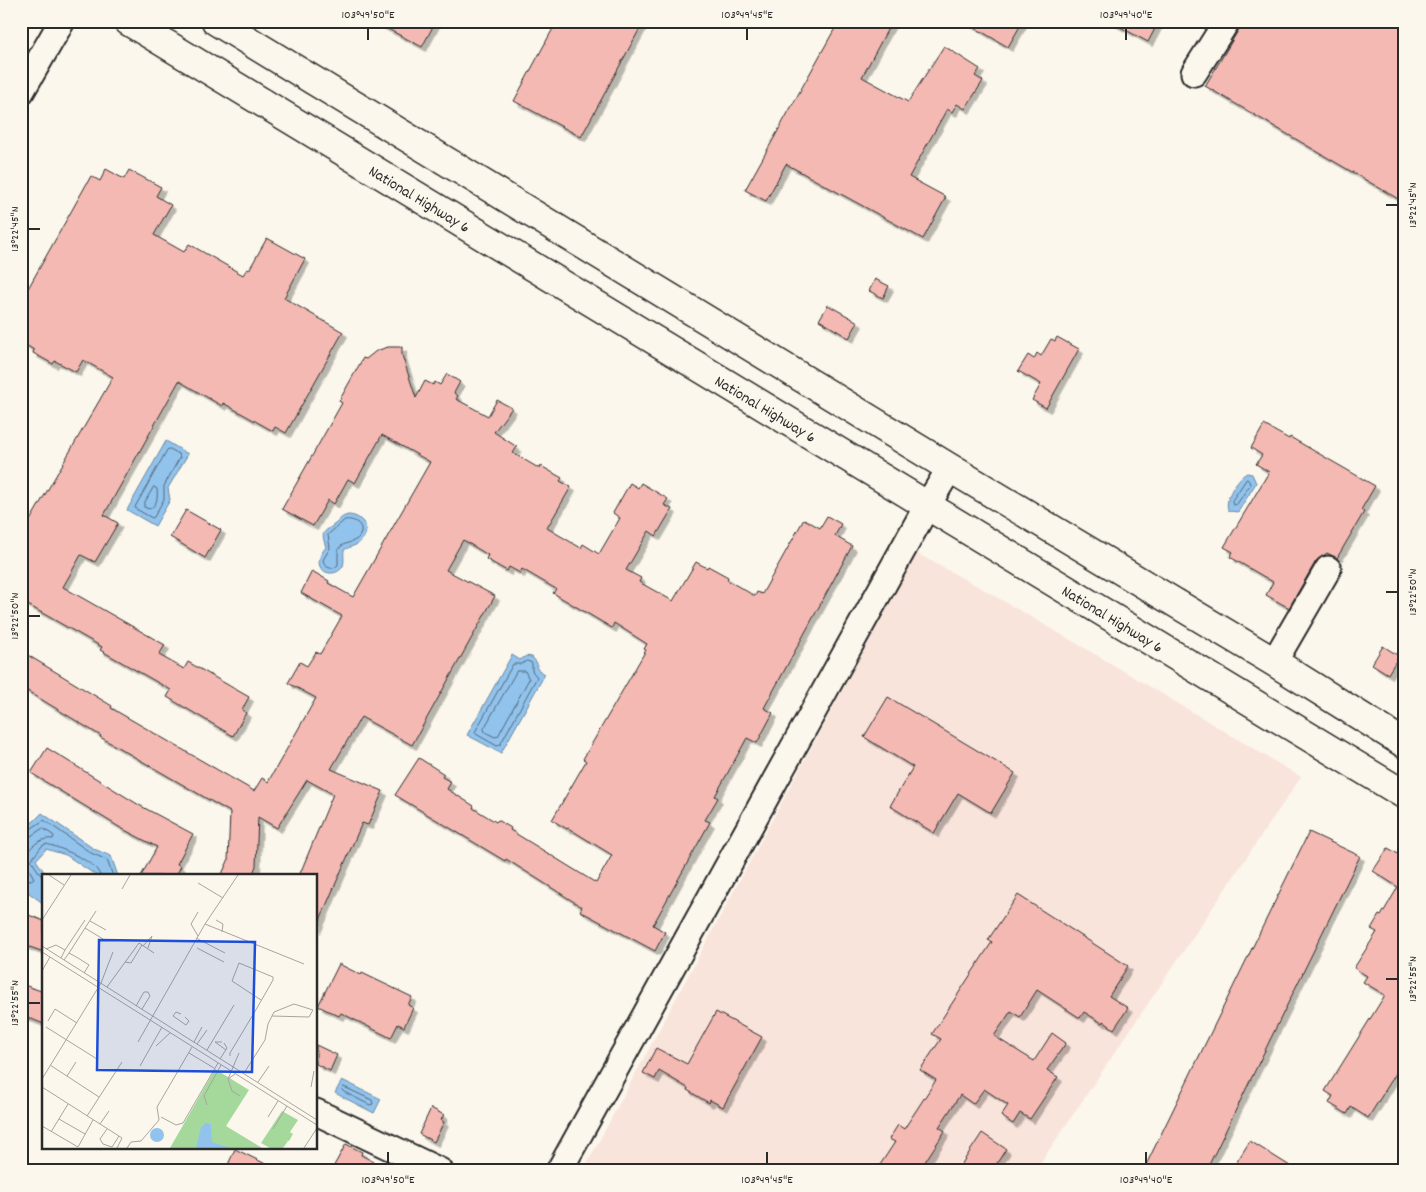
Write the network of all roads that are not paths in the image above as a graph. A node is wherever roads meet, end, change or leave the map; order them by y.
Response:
1 (62, 21) edge
2 (128, 21) edge
3 (216, 21) edge
4 (1227, 21) edge
5 (1194, 73) dead end
6 (21, 92) edge
7 (950, 468) junction
8 (927, 506) junction
9 (1328, 569) dead end
10 (1274, 662) junction
11 (1405, 744) edge
12 (1405, 794) edge
13 (318, 1113) edge
14 (440, 1171) edge
15 (559, 1171) edge

1 - 6 street
2 - 8 highway, National Highway 6
3 - 7 highway
4 - 5 street
7 - 8 street
7 - 10 highway
8 - 12 highway, National Highway 6
8 - 15 street
9 - 10 street
10 - 11 highway
13 - 14 street

